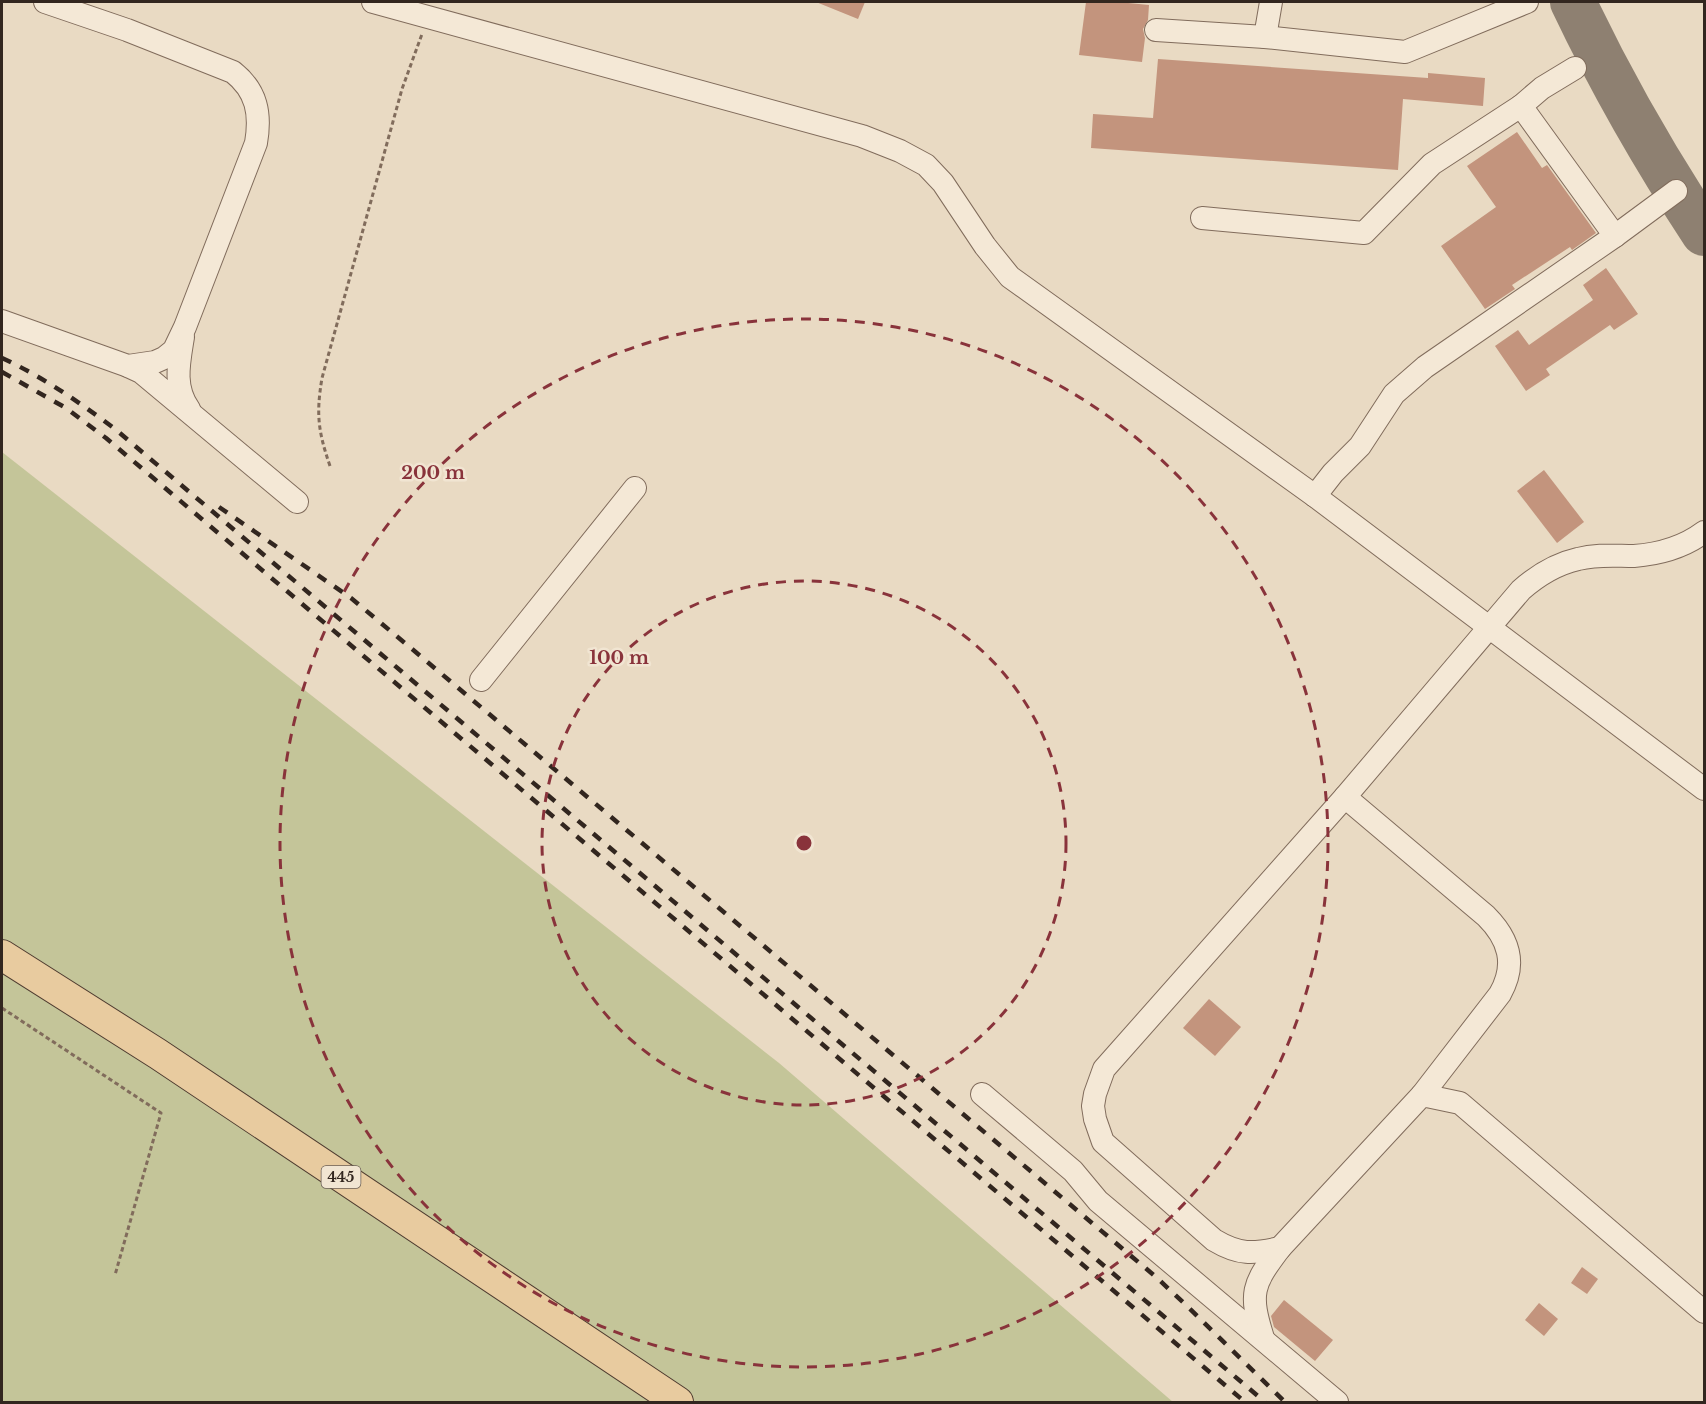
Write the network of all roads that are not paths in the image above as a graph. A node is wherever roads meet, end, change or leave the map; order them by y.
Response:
1 (45, 2) edge
2 (373, 2) edge
3 (1271, 2) edge
4 (1527, 2) edge
5 (429, 8) edge
6 (1155, 30) dead end
7 (1265, 37) junction
8 (1575, 68) dead end
9 (1521, 106) junction
10 (1676, 190) dead end
11 (1202, 218) dead end
12 (1615, 236) junction
13 (2, 321) edge
14 (185, 327) junction
15 (128, 366) junction
16 (193, 414) junction
17 (635, 488) dead end
18 (1314, 496) junction
19 (297, 502) dead end
20 (1704, 532) edge
21 (1490, 627) junction
22 (481, 680) dead end
23 (1704, 789) edge
24 (1345, 797) junction
25 (2, 955) edge
26 (982, 1094) dead end
27 (1422, 1095) junction
28 (1280, 1248) junction
29 (1704, 1312) edge
30 (1263, 1338) junction
31 (678, 1402) edge
32 (1337, 1402) edge

1 - 14 lane
2 - 5 lane
3 - 7 lane
4 - 7 lane
5 - 18 lane
6 - 7 lane
8 - 9 lane
9 - 11 lane
9 - 12 lane
10 - 12 lane
12 - 18 lane
13 - 15 lane
14 - 15 lane
14 - 16 lane
15 - 16 lane
16 - 19 lane
17 - 22 lane
18 - 21 lane
20 - 21 lane
21 - 23 lane
21 - 24 lane
24 - 27 lane
24 - 28 lane
25 - 31 main road, 445
26 - 30 lane
27 - 28 lane
27 - 29 lane
28 - 30 lane
30 - 32 lane

